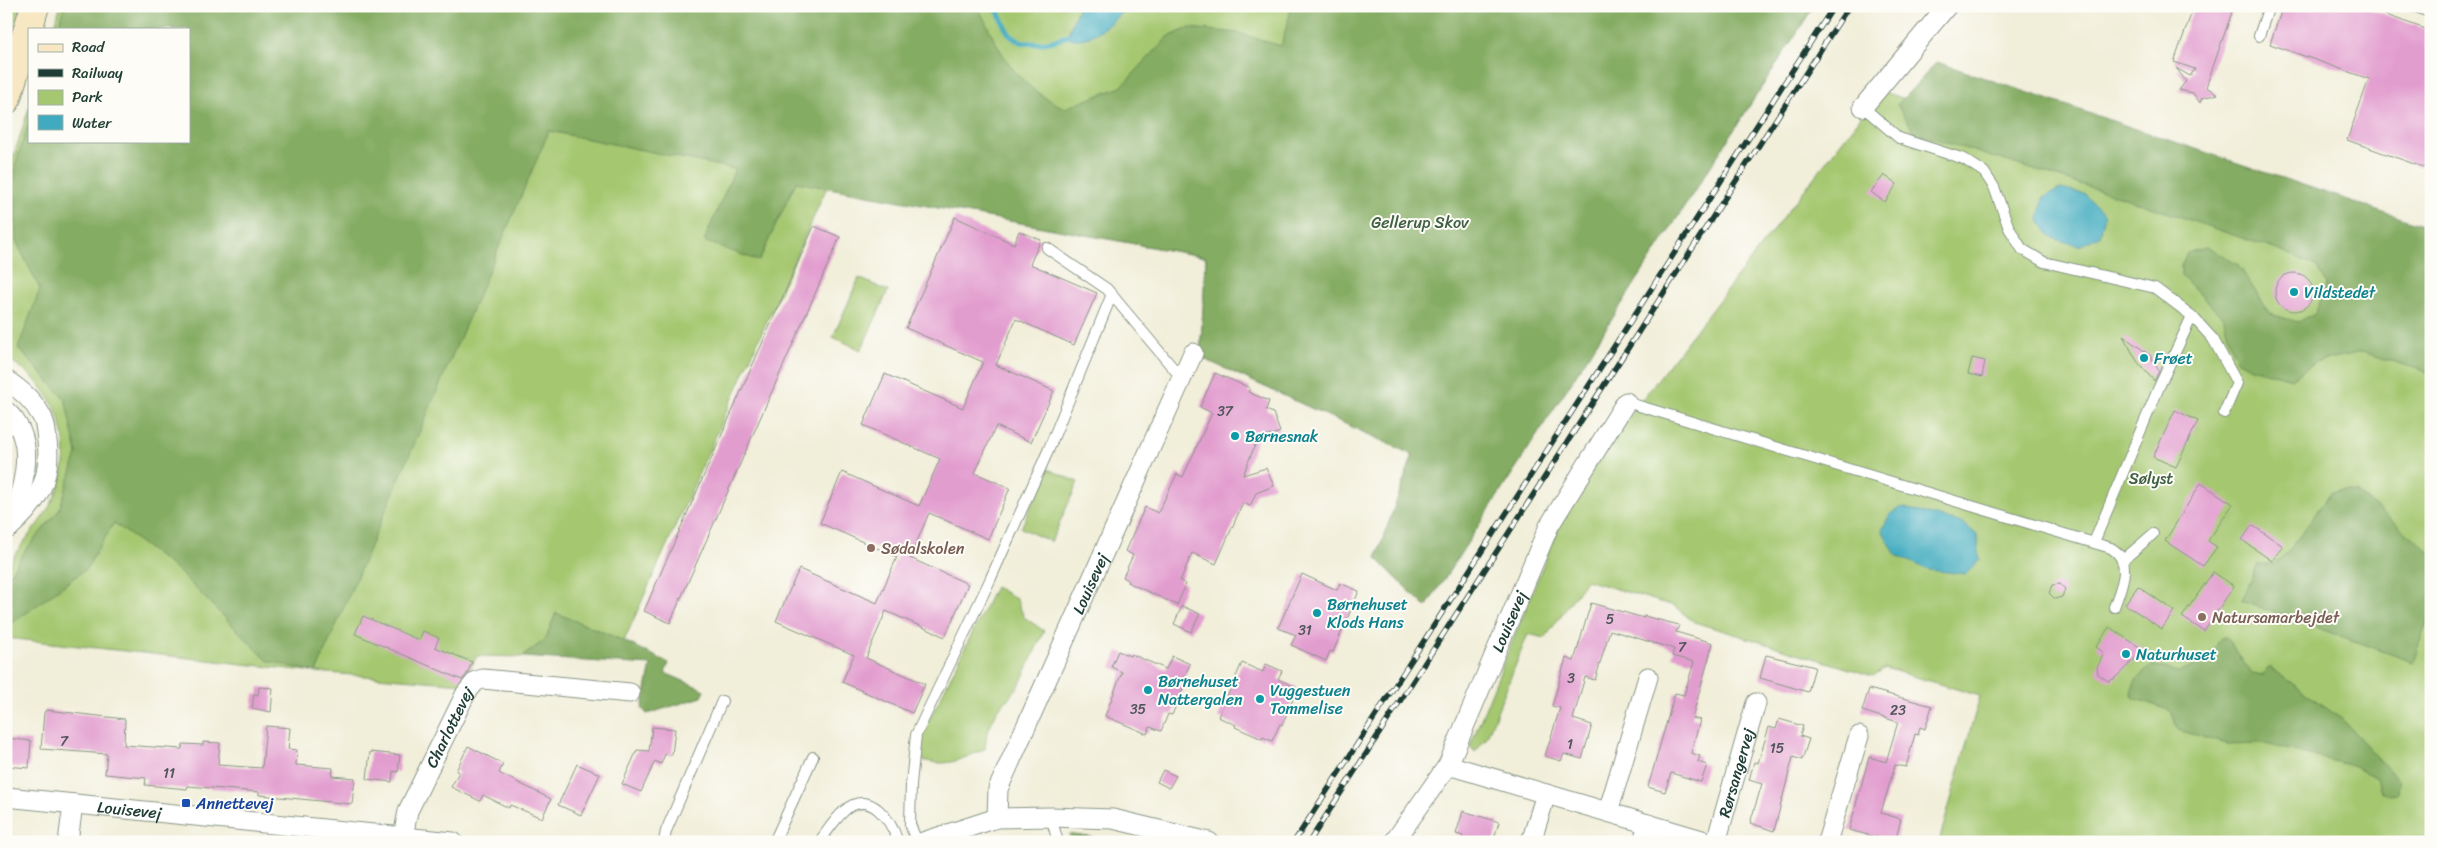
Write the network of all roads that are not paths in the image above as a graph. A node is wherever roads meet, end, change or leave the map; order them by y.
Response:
1 (35, 6) edge
2 (1947, 6) edge
3 (2269, 6) edge
4 (2414, 6) edge
5 (2431, 13) edge
6 (28, 28) edge
7 (28, 29) edge
8 (2259, 36) dead end
9 (6, 100) edge
10 (1863, 107) joint
11 (1047, 248) dead end
12 (1112, 294) junction
13 (2192, 316) junction
14 (1193, 353) dead end
15 (6, 380) edge
16 (1183, 380) junction
17 (1626, 402) joint
18 (6, 411) edge
19 (2224, 413) dead end
20 (8, 531) edge
21 (2153, 534) dead end
22 (2094, 542) junction
23 (2123, 560) junction
24 (2114, 607) dead end
25 (1648, 677) dead end
26 (630, 693) dead end
27 (722, 701) dead end
28 (1756, 703) dead end
29 (1858, 736) dead end
30 (813, 757) dead end
31 (1448, 765) junction
32 (1546, 794) junction
33 (6, 797) edge
34 (73, 804) junction
35 (1608, 812) junction
36 (1051, 817) junction
37 (997, 818) junction
38 (1646, 833) edge
39 (364, 837) edge
40 (403, 837) junction
41 (68, 842) edge
42 (454, 842) edge
43 (664, 842) edge
44 (774, 842) edge
45 (818, 842) edge
46 (898, 842) edge
47 (917, 842) edge
48 (923, 842) edge
49 (1058, 842) edge
50 (1209, 842) edge
51 (1394, 842) edge
52 (1531, 842) edge
53 (1709, 842) edge
54 (1716, 842) edge
55 (1827, 842) edge

1 - 6 main road
2 - 10 street
3 - 8 lane
4 - 5 lane
7 - 9 main road
10 - 13 lane
11 - 12 lane
12 - 16 lane
12 - 47 lane
13 - 19 lane
13 - 22 lane
14 - 16 street, Louisevej
15 - 20 street
16 - 37 street, Louisevej
17 - 22 lane
17 - 31 street, Louisevej
18 - 20 street
21 - 23 lane
22 - 23 lane
23 - 24 lane
25 - 35 street
26 - 40 street, Charlottevej
27 - 43 lane
28 - 54 street, Rørsangervej
29 - 55 street
30 - 44 lane
31 - 32 street
31 - 51 street, Louisevej
32 - 35 street
32 - 52 street
33 - 34 street, Louisevej
34 - 39 street, Louisevej
34 - 41 street, Louisevej
35 - 38 street
36 - 37 street
36 - 49 lane
36 - 50 street
37 - 48 street
38 - 53 street
39 - 40 street, Louisevej
40 - 42 street, Louisevej
45 - 46 lane

